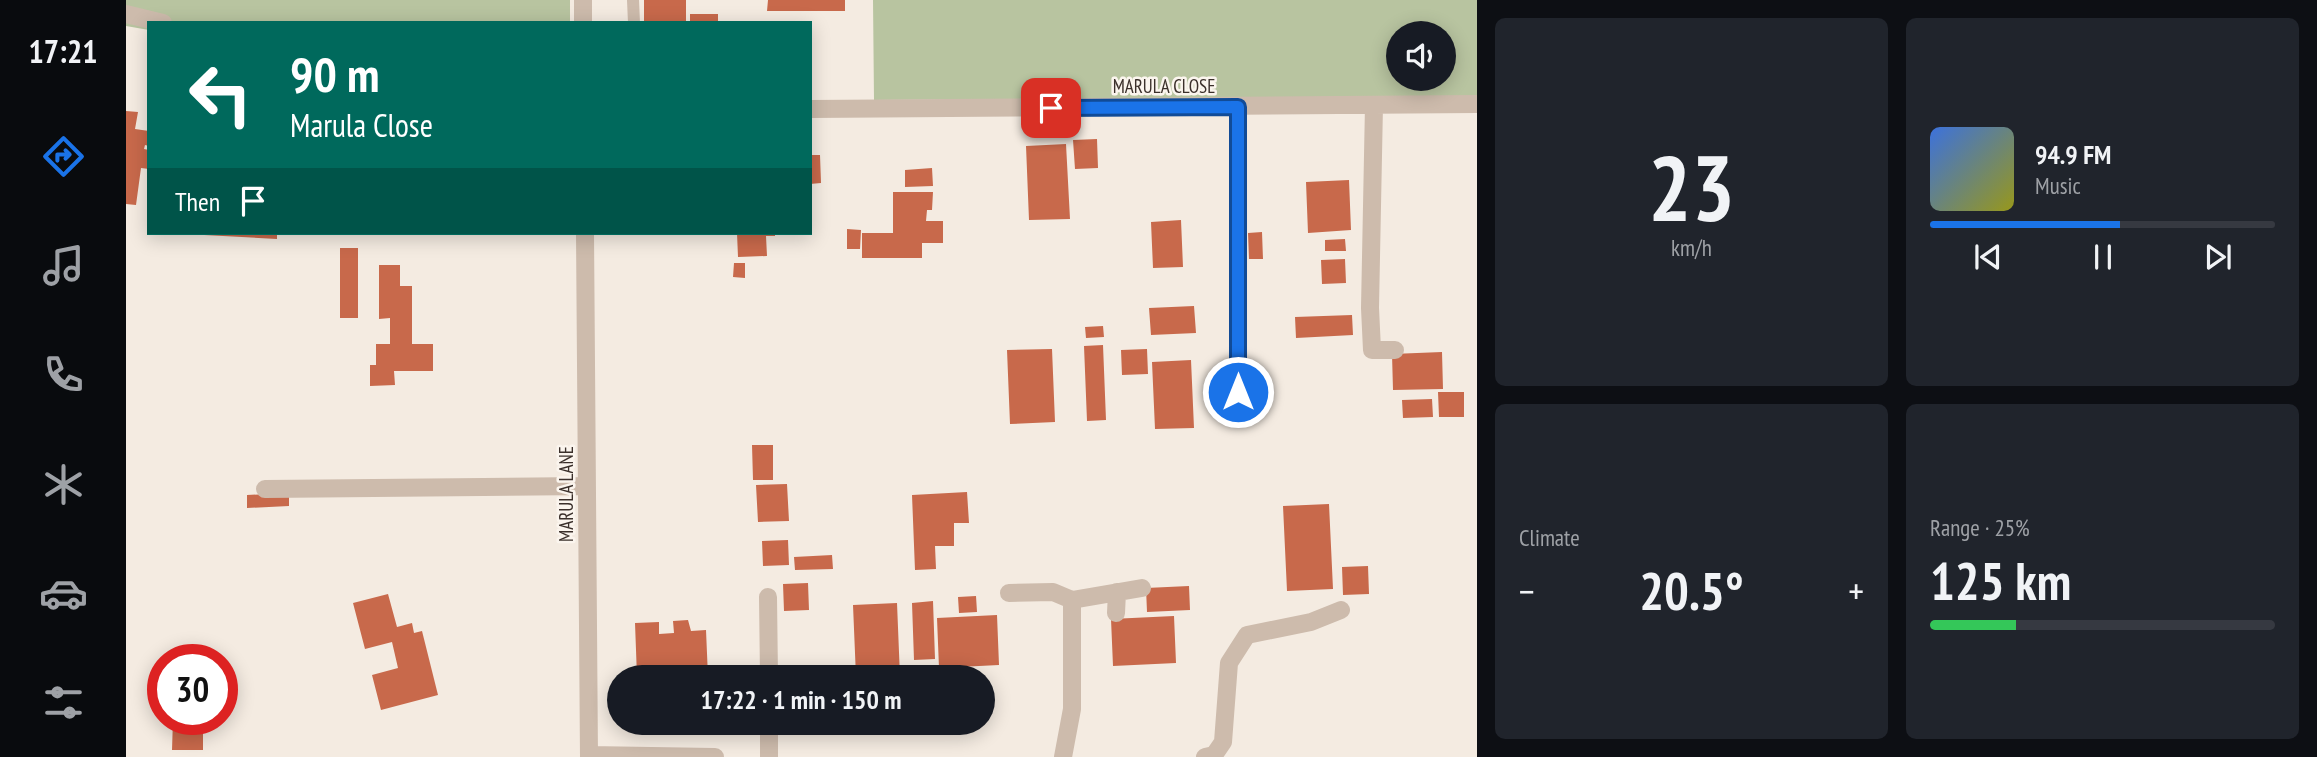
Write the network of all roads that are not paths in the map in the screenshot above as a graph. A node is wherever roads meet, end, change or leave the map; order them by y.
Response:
1 (583, 0) edge
2 (634, 0) edge
3 (126, 14) edge
4 (155, 21) edge
5 (583, 21) edge
6 (634, 21) edge
7 (1477, 104) edge
8 (1374, 105) junction
9 (1238, 107) junction
10 (812, 109) edge
11 (585, 235) edge
12 (1395, 351) dead end
13 (1238, 392) dead end
14 (587, 486) junction
15 (265, 489) dead end
16 (1142, 588) dead end
17 (1117, 592) junction
18 (1009, 593) dead end
19 (768, 597) dead end
20 (1072, 600) junction
21 (1341, 610) dead end
22 (1116, 613) dead end
23 (769, 665) edge
24 (769, 735) edge
25 (589, 756) edge
26 (1214, 756) edge
27 (715, 757) edge
28 (769, 757) edge
29 (1063, 757) edge

1 - 5 street
2 - 6 lane
3 - 4 street
7 - 8 street, MARULA CLOSE
8 - 9 street, MARULA CLOSE
8 - 12 street
9 - 10 street, MARULA CLOSE
9 - 13 street
11 - 14 street, MARULA LANE
14 - 15 street
14 - 25 street, MARULA LANE
16 - 17 street
17 - 20 street
17 - 22 street
18 - 20 street
19 - 23 street
20 - 29 street
21 - 26 street
24 - 28 street
25 - 27 street, MARULA LANE

